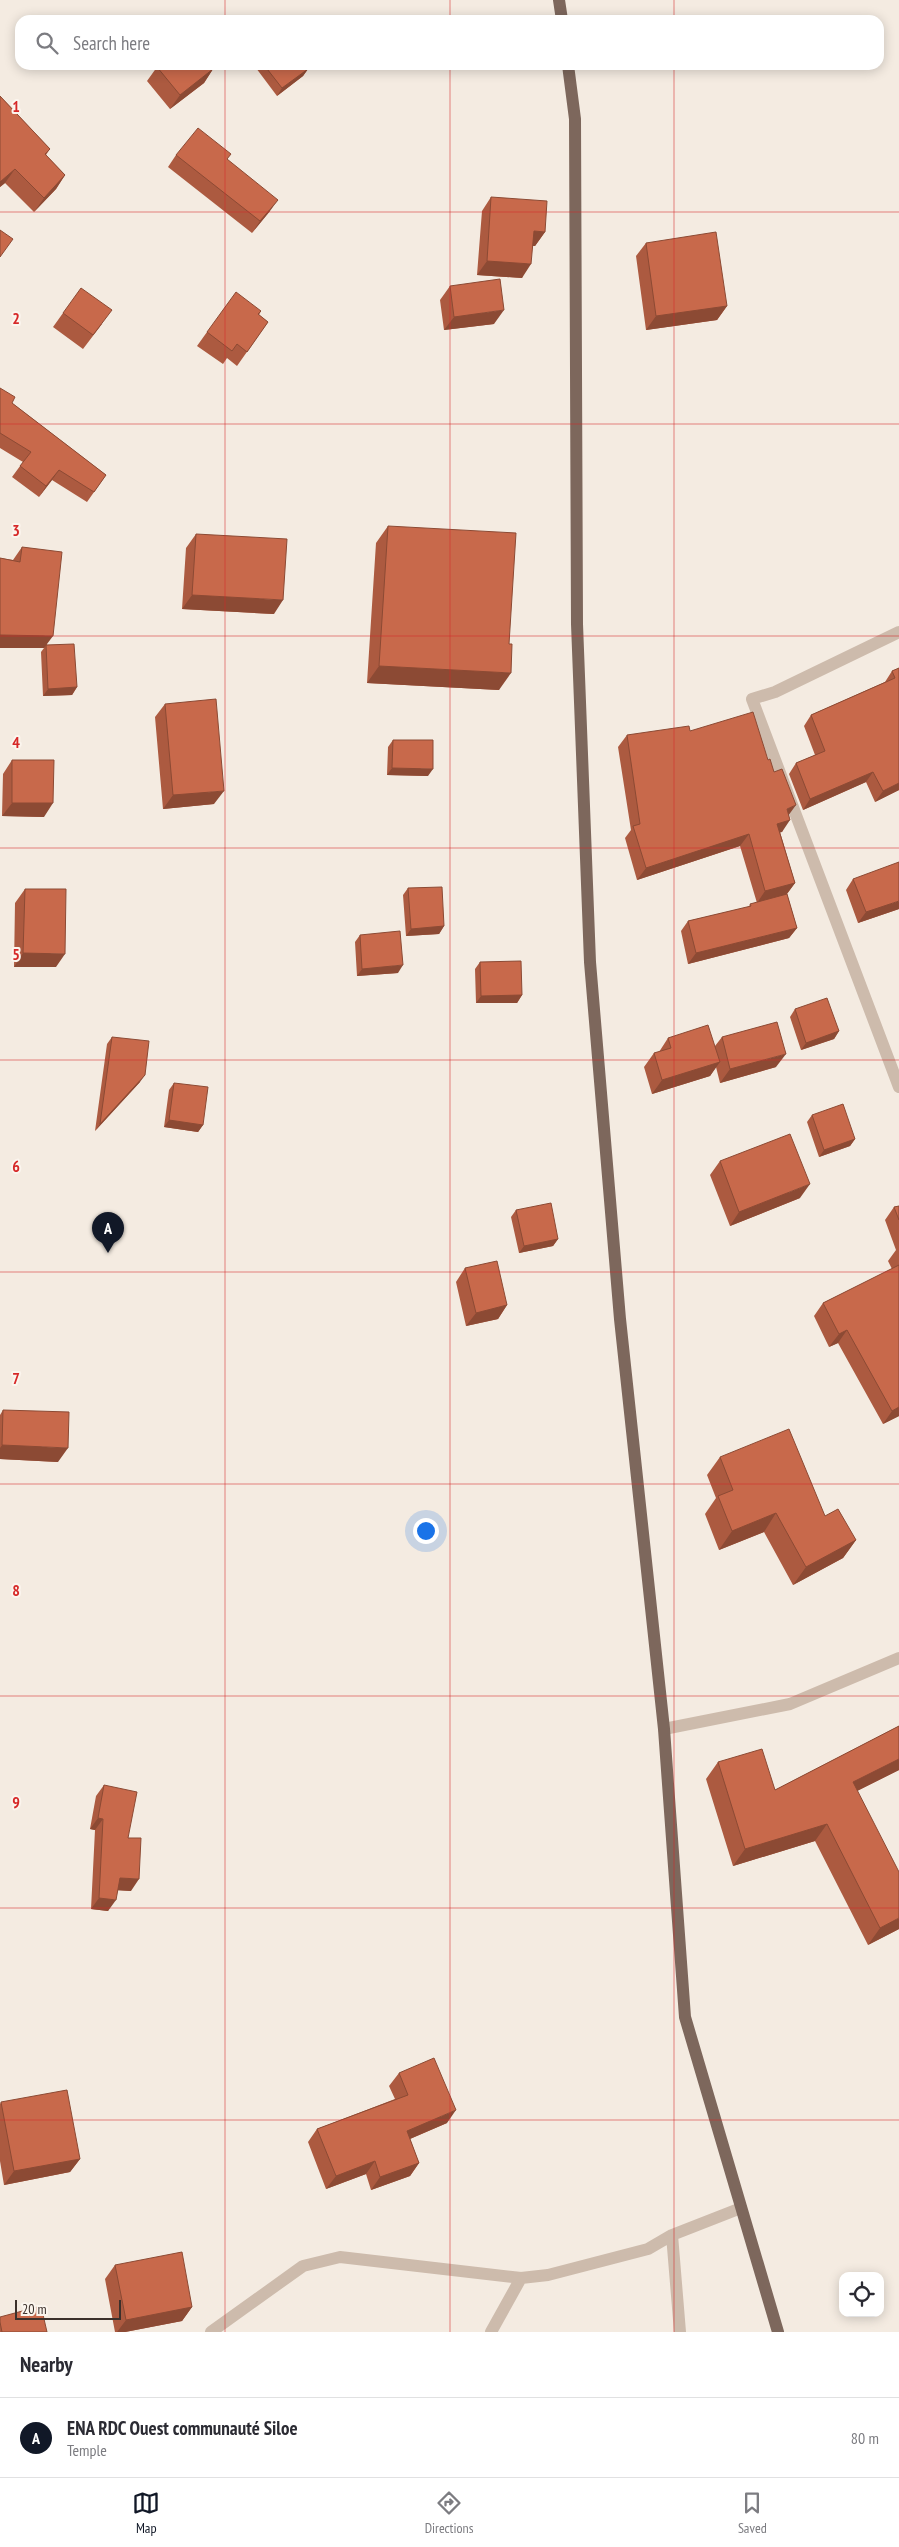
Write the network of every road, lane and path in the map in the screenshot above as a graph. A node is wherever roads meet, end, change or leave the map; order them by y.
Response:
1 (559, 0) edge
2 (561, 15) edge
3 (569, 70) edge
4 (899, 632) edge
5 (899, 1087) edge
6 (899, 1658) edge
7 (664, 1728) junction
8 (741, 2208) junction
9 (672, 2235) junction
10 (521, 2278) junction
11 (212, 2332) edge
12 (491, 2332) edge
13 (680, 2332) edge
14 (778, 2332) edge

1 - 2 main road
3 - 7 main road
4 - 5 street
6 - 7 street
7 - 8 main road
8 - 9 street
8 - 14 main road
9 - 10 street
9 - 13 street
10 - 11 street
10 - 12 street

